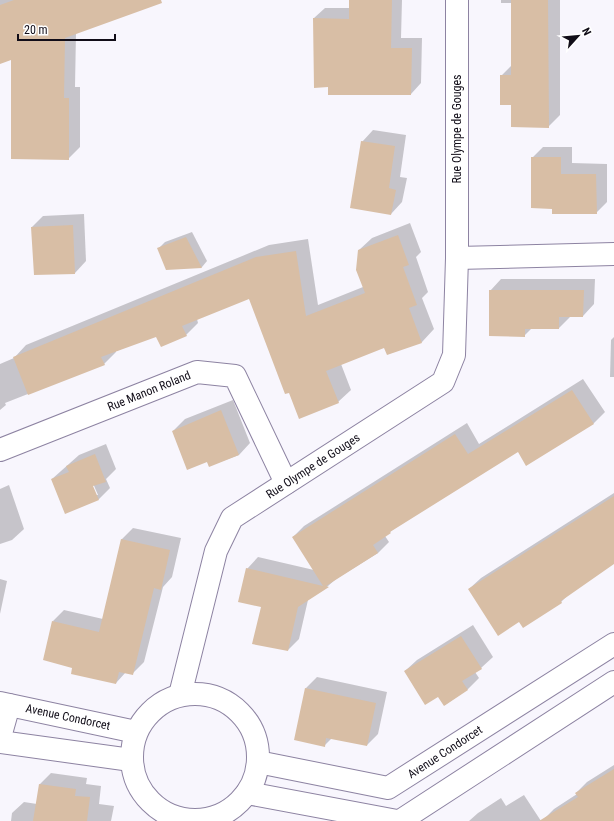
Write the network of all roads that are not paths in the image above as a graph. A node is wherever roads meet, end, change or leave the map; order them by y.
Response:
1 (457, 0) edge
2 (614, 254) edge
3 (457, 258) junction
4 (0, 450) edge
5 (286, 483) junction
6 (614, 644) edge
7 (614, 682) edge
8 (180, 695) junction
9 (5, 704) edge
10 (136, 732) junction
11 (0, 737) edge
12 (0, 742) edge
13 (131, 760) junction
14 (258, 762) junction
15 (247, 793) junction
16 (167, 818) edge
17 (399, 821) edge

1 - 3 street, Rue Olympe de Gouges
2 - 3 street
3 - 5 street, Rue Olympe de Gouges
4 - 5 street, Rue Manon Roland
5 - 8 street, Rue Olympe de Gouges
6 - 14 street, Avenue Condorcet
7 - 17 street
8 - 10 street
8 - 14 street
9 - 10 street, Avenue Condorcet
9 - 11 street
10 - 13 street
12 - 13 street
13 - 16 street
14 - 15 street
15 - 16 street
15 - 17 street

